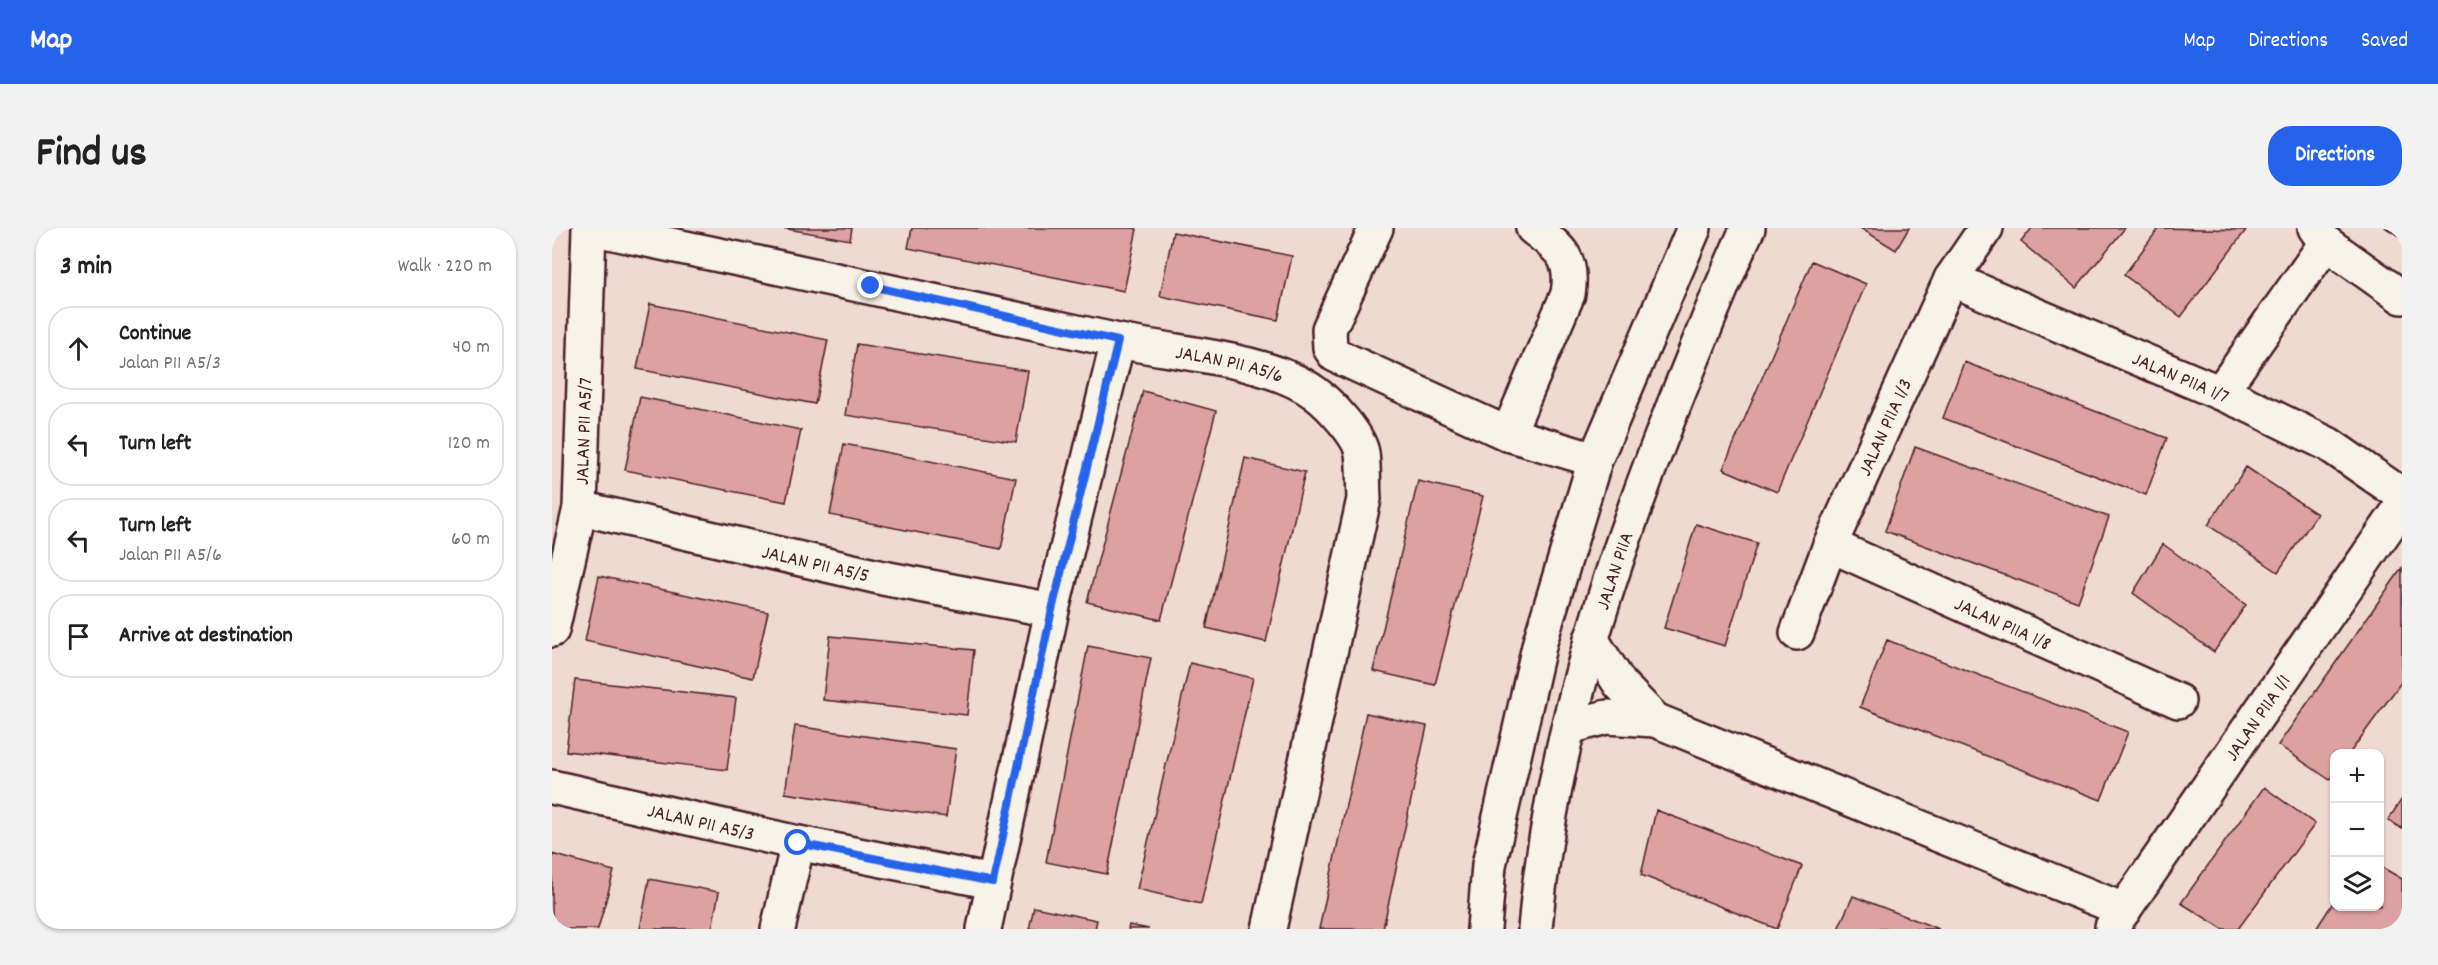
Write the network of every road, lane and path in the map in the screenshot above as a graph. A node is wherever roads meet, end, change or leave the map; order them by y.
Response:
1 (590, 228) edge
2 (1376, 228) edge
3 (1533, 228) edge
4 (1748, 228) edge
5 (1986, 228) edge
6 (1687, 231) edge
7 (2320, 236) edge
8 (1733, 260) junction
9 (1952, 279) junction
10 (2402, 297) edge
11 (1118, 341) junction
12 (2220, 393) junction
13 (1508, 435) junction
14 (1595, 460) junction
15 (2402, 495) edge
16 (2402, 506) edge
17 (580, 508) junction
18 (1830, 545) junction
19 (1052, 610) junction
20 (552, 630) edge
21 (1797, 633) dead end
22 (1591, 639) junction
23 (2178, 701) dead end
24 (1655, 720) junction
25 (1569, 727) junction
26 (552, 787) edge
27 (798, 843) junction
28 (993, 882) junction
29 (2117, 920) edge
30 (778, 929) edge
31 (984, 929) edge
32 (1269, 929) edge
33 (1484, 929) edge
34 (1535, 929) edge

1 - 11 street, JALAN P11 A5/6
1 - 17 street, JALAN P11 A5/7
2 - 13 street
3 - 13 street
4 - 8 street, JALAN P11A
5 - 9 street, JALAN P11A 1/3
6 - 8 street
6 - 14 street
7 - 10 street
7 - 12 street
8 - 22 street, JALAN P11A
9 - 12 street, JALAN P11A 1/7
9 - 18 street, JALAN P11A 1/3
11 - 19 street
11 - 32 street, JALAN P11 A5/6
12 - 15 street, JALAN P11A 1/7
13 - 14 street
14 - 33 street
16 - 29 street, JALAN P11A 1/1
17 - 19 street, JALAN P11 A5/5
17 - 20 street, JALAN P11 A5/7
18 - 21 street, JALAN P11A 1/3
18 - 23 street, JALAN P11A 1/8
19 - 28 street
22 - 24 street
22 - 25 street, JALAN P11A
24 - 25 street
24 - 29 street
25 - 34 street, JALAN P11A
26 - 27 street, JALAN P11 A5/3
27 - 28 street, JALAN P11 A5/3
27 - 30 street
28 - 31 street

